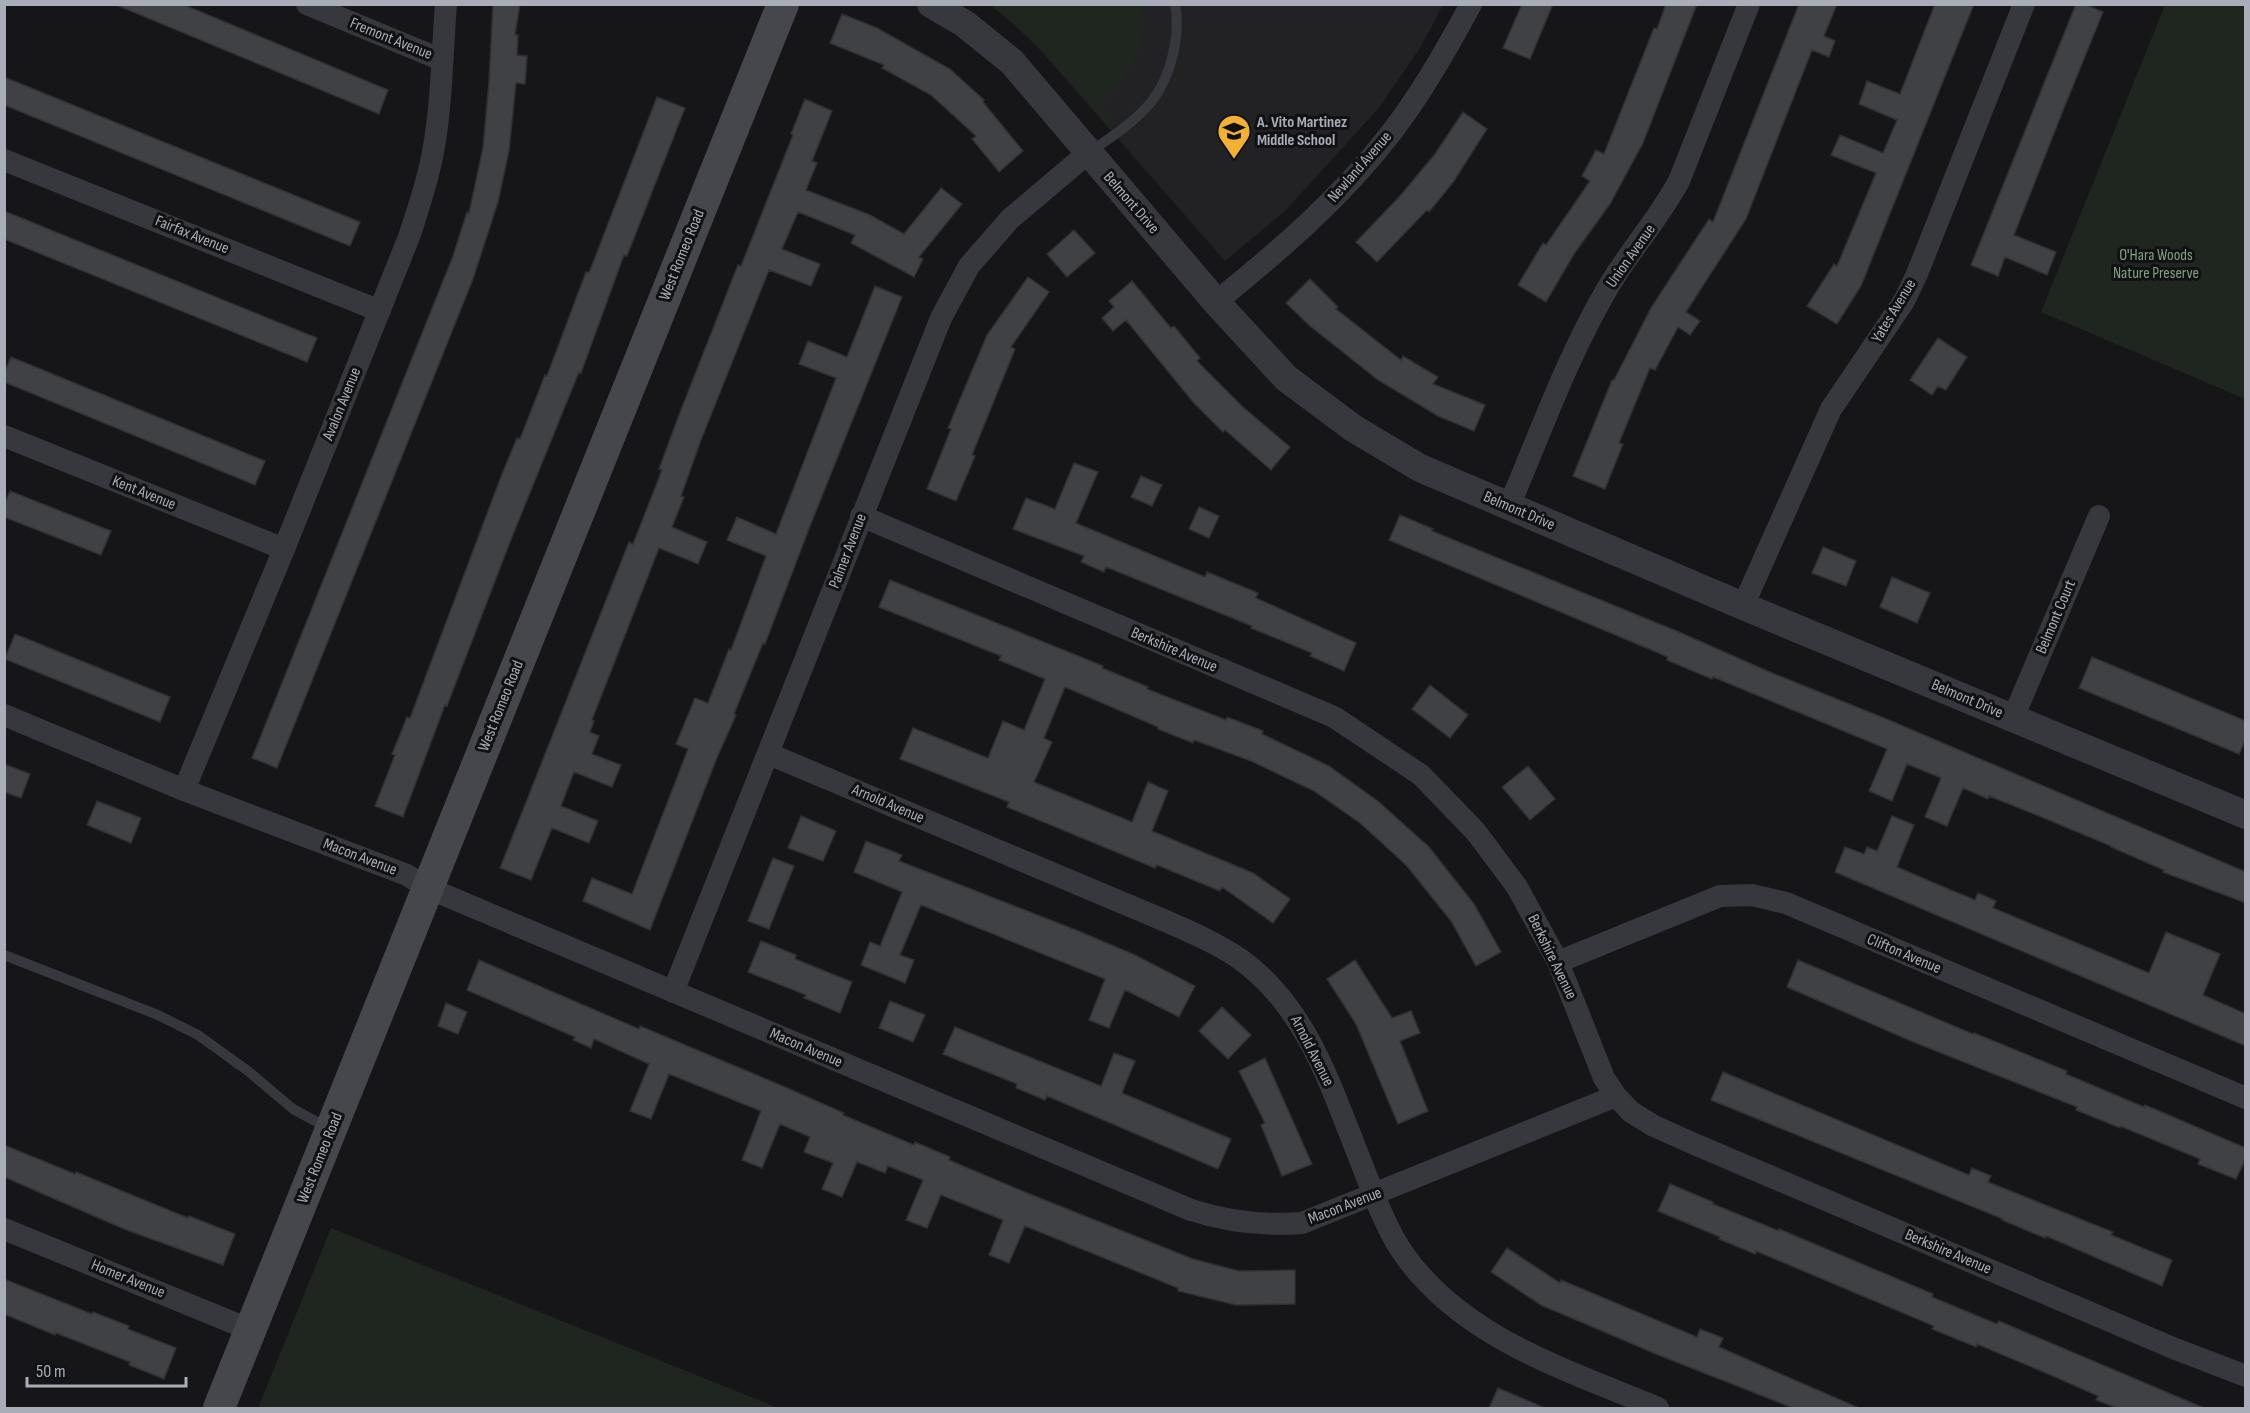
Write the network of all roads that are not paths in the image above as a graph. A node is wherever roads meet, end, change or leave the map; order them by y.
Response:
1 (307, 4) edge
2 (446, 4) edge
3 (783, 4) edge
4 (931, 4) edge
5 (1175, 4) edge
6 (1471, 4) edge
7 (1749, 4) edge
8 (2025, 4) edge
9 (442, 60) junction
10 (1089, 153) junction
11 (4, 160) edge
12 (1216, 302) junction
13 (380, 311) junction
14 (4, 436) edge
15 (1509, 506) junction
16 (861, 516) junction
17 (2099, 516) dead end
18 (284, 549) junction
19 (1743, 606) junction
20 (4, 715) edge
21 (2013, 718) junction
22 (769, 754) junction
23 (184, 790) junction
24 (2246, 815) edge
25 (428, 888) junction
26 (4, 955) edge
27 (1558, 962) junction
28 (673, 992) junction
29 (1616, 1096) junction
30 (2246, 1098) edge
31 (331, 1130) junction
32 (1374, 1195) junction
33 (4, 1229) edge
34 (251, 1330) junction
35 (2246, 1376) edge
36 (219, 1408) edge
37 (1658, 1408) edge

1 - 9 street, Fremont Avenue
2 - 9 street, Avalon Avenue
3 - 25 main road, West Romeo Road
4 - 10 street, Belmont Drive
5 - 10 lane
6 - 12 street, Newland Avenue
7 - 15 street, Union Avenue
8 - 19 street, Yates Avenue
9 - 13 street, Avalon Avenue
10 - 12 street, Belmont Drive
10 - 16 street, Palmer Avenue
11 - 13 street, Fairfax Avenue
12 - 15 street, Belmont Drive
13 - 18 street, Avalon Avenue
14 - 18 street, Kent Avenue
15 - 19 street, Belmont Drive
16 - 22 street, Palmer Avenue
16 - 27 street, Berkshire Avenue
17 - 21 street, Belmont Court
18 - 23 street, Avalon Avenue
19 - 21 street, Belmont Drive
20 - 23 street, Macon Avenue
21 - 24 street, Belmont Drive
22 - 28 street, Palmer Avenue
22 - 32 street, Arnold Avenue
23 - 25 street, Macon Avenue
25 - 28 street, Macon Avenue
25 - 31 main road, West Romeo Road
26 - 31 lane
27 - 29 street, Berkshire Avenue
27 - 30 street, Clifton Avenue
28 - 32 street, Macon Avenue
29 - 32 street, Macon Avenue
29 - 35 street, Berkshire Avenue
31 - 34 main road, West Romeo Road
32 - 37 street, Arnold Avenue
33 - 34 street, Homer Avenue
34 - 36 main road, West Romeo Road

